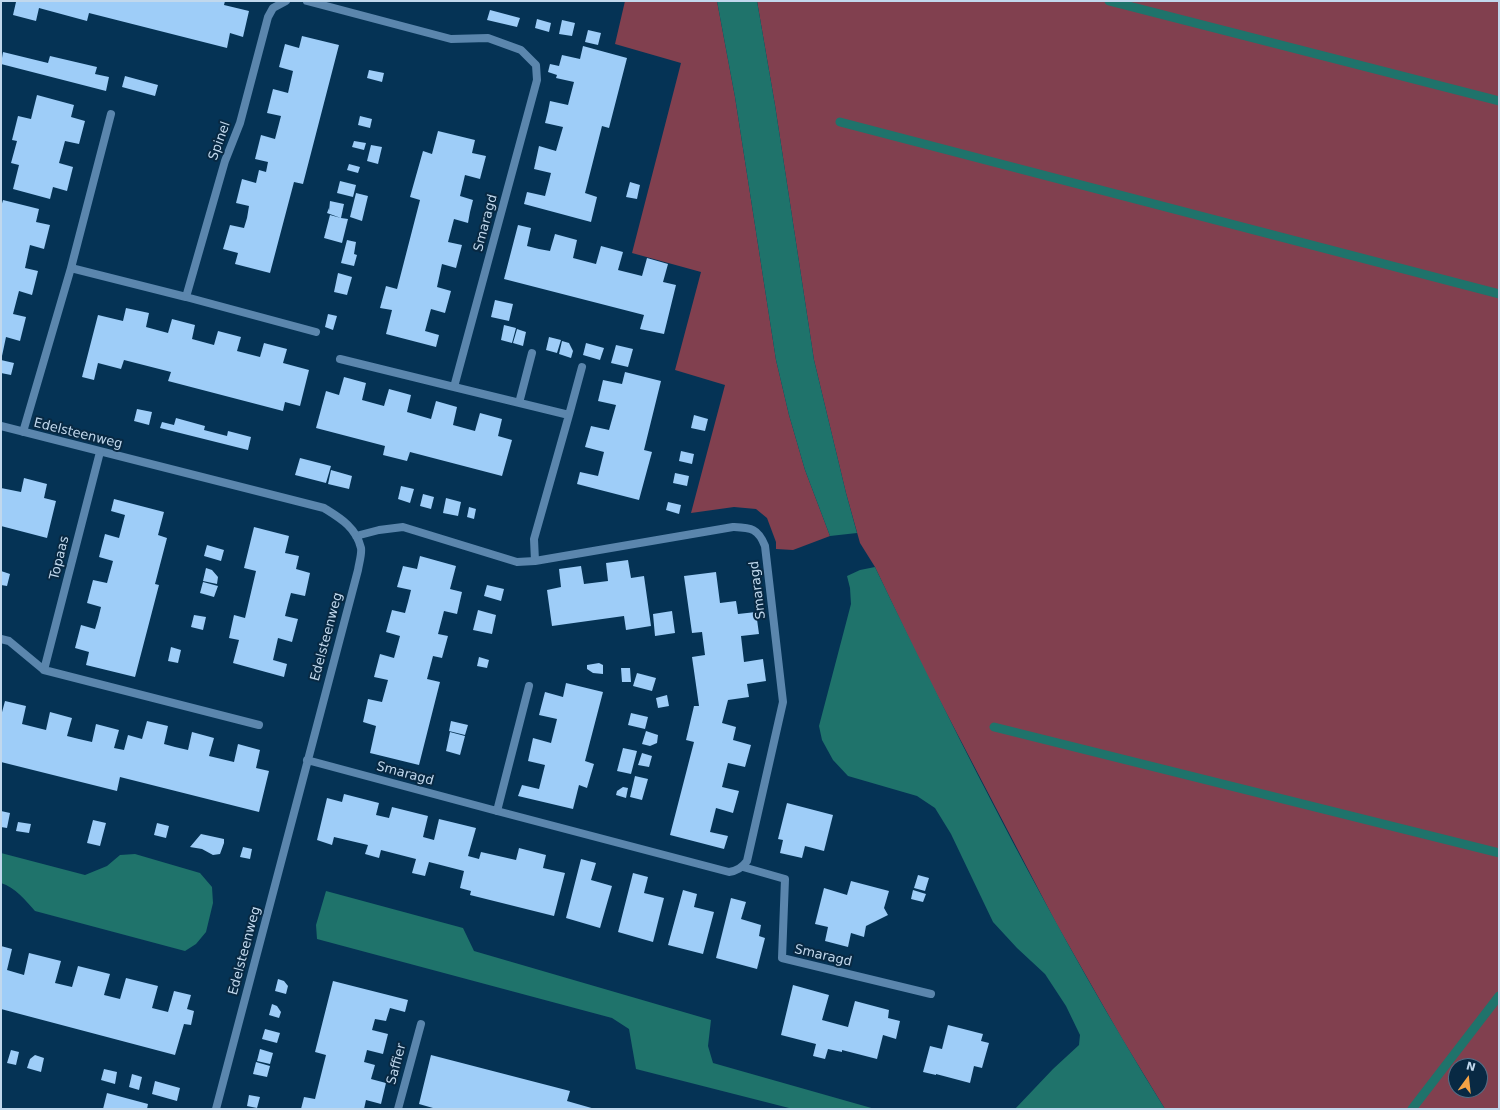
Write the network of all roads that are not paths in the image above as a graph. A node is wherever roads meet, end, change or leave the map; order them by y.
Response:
1 (286, 1) edge
2 (308, 1) edge
3 (111, 114) dead end
4 (71, 268) junction
5 (186, 297) junction
6 (316, 332) dead end
7 (532, 353) dead end
8 (340, 359) dead end
9 (582, 367) dead end
10 (454, 387) junction
11 (519, 403) junction
12 (569, 415) junction
13 (1, 426) edge
14 (23, 432) junction
15 (100, 452) junction
16 (356, 536) junction
17 (535, 561) junction
18 (1, 639) edge
19 (44, 670) junction
20 (529, 686) dead end
21 (259, 725) dead end
22 (307, 760) junction
23 (497, 811) junction
24 (743, 867) junction
25 (931, 994) dead end
26 (420, 1024) dead end
27 (216, 1109) edge
28 (398, 1109) edge

1 - 5 street, Spinel
2 - 10 street, Smaragd
3 - 4 street
4 - 5 street
4 - 14 street
5 - 6 street
7 - 11 street
8 - 10 street
9 - 12 street
10 - 11 street
11 - 12 street
12 - 17 street
13 - 14 street, Edelsteenweg
14 - 15 street, Edelsteenweg
15 - 16 street, Edelsteenweg
15 - 19 street, Topaas
16 - 17 street, Smaragd
16 - 22 street, Edelsteenweg
17 - 24 street, Smaragd
18 - 19 street
19 - 21 street
20 - 23 street
22 - 23 street, Smaragd
22 - 27 street, Edelsteenweg
23 - 24 street, Smaragd
24 - 25 street, Smaragd
26 - 28 street, Saffier

